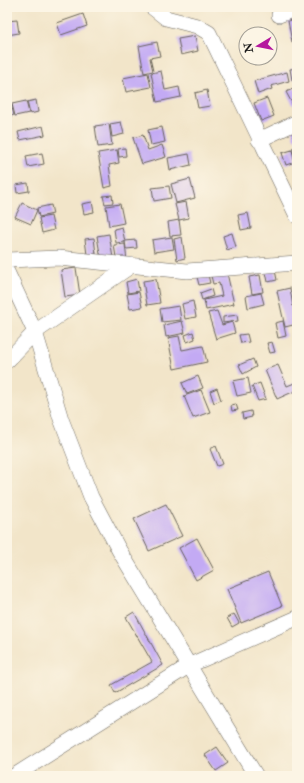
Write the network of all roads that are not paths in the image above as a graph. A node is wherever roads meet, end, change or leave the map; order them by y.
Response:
1 (152, 7) edge
2 (297, 8) edge
3 (279, 15) dead end
4 (297, 122) edge
5 (259, 140) junction
6 (297, 216) edge
7 (7, 260) edge
8 (297, 263) edge
9 (132, 265) junction
10 (7, 272) edge
11 (35, 332) junction
12 (7, 361) edge
13 (297, 618) edge
14 (190, 665) junction
15 (14, 776) edge
16 (256, 776) edge

1 - 5 street
2 - 3 street
4 - 5 street
5 - 6 street
7 - 9 street
8 - 9 street
9 - 11 street
10 - 11 street
11 - 12 street
11 - 14 street
13 - 14 street
14 - 15 street
14 - 16 street

